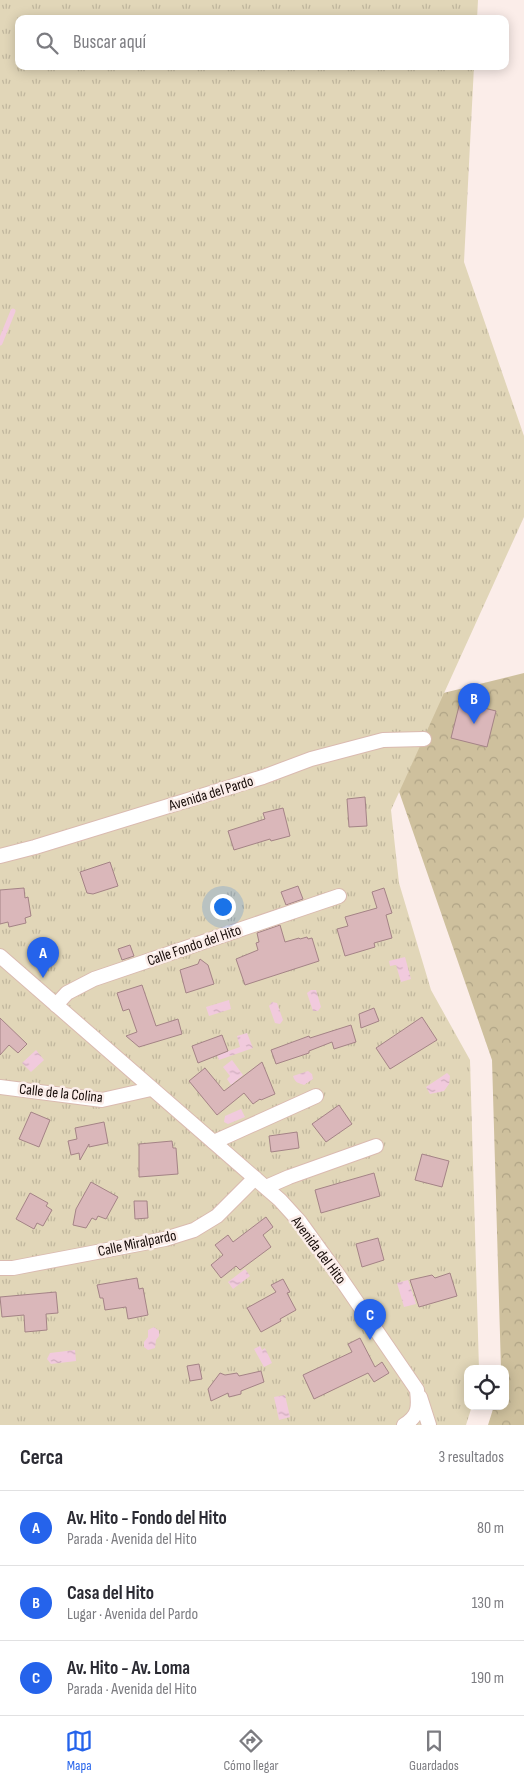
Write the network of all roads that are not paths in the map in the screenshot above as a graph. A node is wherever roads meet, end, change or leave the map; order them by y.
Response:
1 (424, 739) dead end
2 (0, 856) edge
3 (339, 896) dead end
4 (0, 956) edge
5 (56, 1005) junction
6 (0, 1087) edge
7 (151, 1089) junction
8 (316, 1096) dead end
9 (214, 1142) junction
10 (376, 1146) dead end
11 (255, 1178) junction
12 (266, 1187) junction
13 (0, 1268) edge
14 (417, 1390) junction
15 (408, 1422) edge
16 (428, 1425) edge

1 - 2 street, Avenida del Pardo
3 - 5 street, Calle Fondo del Hito
4 - 5 street, Avenida del Hito
5 - 7 street, Avenida del Hito
6 - 7 street, Calle de la Colina
7 - 9 street, Avenida del Hito
8 - 9 street
9 - 11 street, Avenida del Hito
10 - 12 street
11 - 12 street, Avenida del Hito
11 - 13 street, Calle Miralpardo
12 - 14 street, Avenida del Hito
14 - 15 street
14 - 16 street, Avenida del Hito

